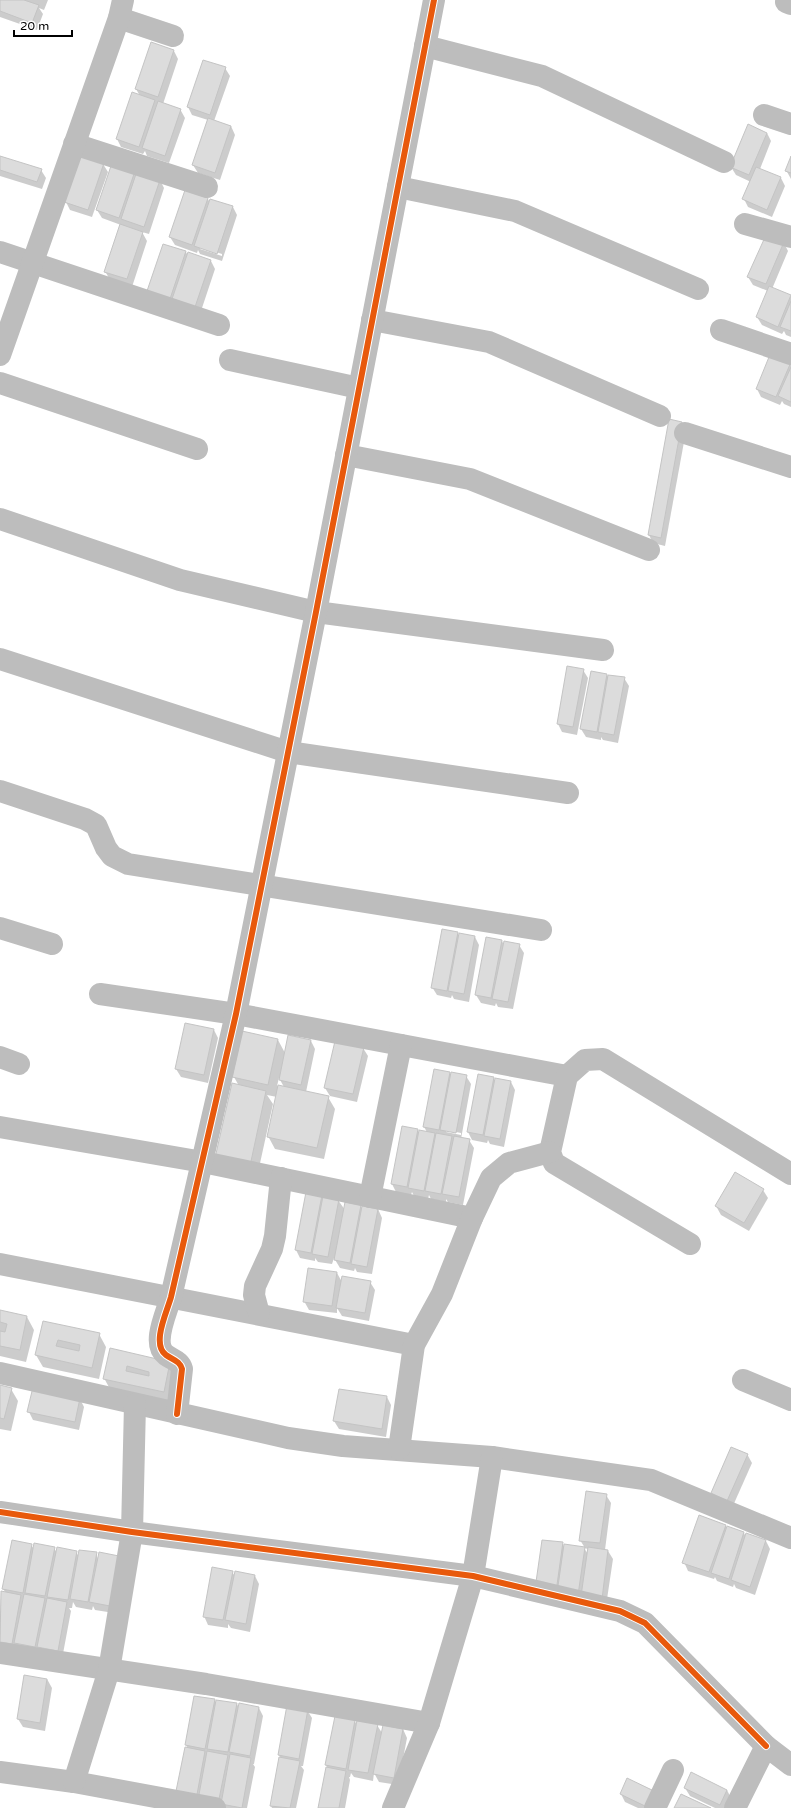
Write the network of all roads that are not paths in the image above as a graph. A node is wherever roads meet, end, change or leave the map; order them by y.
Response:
1 (434, 0) edge
2 (121, 9) edge
3 (173, 36) dead end
4 (425, 46) junction
5 (764, 115) dead end
6 (791, 124) edge
7 (74, 144) junction
8 (724, 162) dead end
9 (398, 186) junction
10 (207, 187) dead end
11 (746, 224) dead end
12 (791, 237) edge
13 (0, 252) edge
14 (32, 263) junction
15 (698, 290) dead end
16 (372, 320) junction
17 (219, 325) dead end
18 (721, 330) dead end
19 (791, 354) edge
20 (0, 356) edge
21 (230, 360) dead end
22 (0, 383) edge
23 (359, 388) junction
24 (660, 416) dead end
25 (685, 433) dead end
26 (197, 449) dead end
27 (346, 455) junction
28 (791, 468) edge
29 (0, 520) edge
30 (650, 550) dead end
31 (316, 612) junction
32 (603, 650) dead end
33 (0, 659) edge
34 (288, 752) junction
35 (0, 791) edge
36 (568, 793) dead end
37 (262, 885) junction
38 (0, 928) edge
39 (541, 930) dead end
40 (52, 944) dead end
41 (100, 994) dead end
42 (236, 1014) junction
43 (401, 1045) junction
44 (567, 1076) junction
45 (0, 1127) edge
46 (550, 1152) junction
47 (203, 1162) junction
48 (791, 1174) edge
49 (281, 1178) junction
50 (370, 1197) junction
51 (472, 1218) junction
52 (690, 1244) dead end
53 (0, 1264) edge
54 (171, 1297) junction
55 (259, 1314) junction
56 (414, 1345) junction
57 (0, 1373) edge
58 (743, 1380) dead end
59 (791, 1400) edge
60 (135, 1404) junction
61 (177, 1414) junction
62 (399, 1449) junction
63 (492, 1457) junction
64 (0, 1512) edge
65 (132, 1532) junction
66 (791, 1538) edge
67 (473, 1576) junction
68 (0, 1653) edge
69 (109, 1670) junction
70 (429, 1723) junction
71 (766, 1746) junction
72 (791, 1766) edge
73 (673, 1770) dead end
74 (0, 1772) edge
75 (74, 1782) junction
76 (215, 1808) edge
77 (394, 1808) edge
78 (655, 1808) edge
79 (735, 1808) edge

1 - 4 street
2 - 3 street
2 - 7 street
4 - 8 street
4 - 9 street
5 - 6 street
7 - 10 street
7 - 14 street
9 - 15 street
9 - 16 street
11 - 12 street
13 - 14 street
14 - 17 street
14 - 20 street
16 - 23 street
16 - 24 street
18 - 19 street
21 - 23 street
22 - 26 street
23 - 27 street
25 - 28 street
27 - 30 street
27 - 31 street
29 - 31 street
31 - 32 street
31 - 34 street
33 - 34 street
34 - 36 street
34 - 37 street
35 - 37 street
37 - 39 street
37 - 42 street
38 - 40 street
41 - 42 street
42 - 43 street
42 - 47 street
43 - 44 street
43 - 50 street
44 - 46 street
44 - 48 street
45 - 47 street
46 - 51 street
46 - 52 street
47 - 49 street
47 - 54 street
49 - 50 street
49 - 55 street
50 - 51 street
51 - 56 street
53 - 54 street
54 - 55 street
54 - 61 street
55 - 56 street
56 - 62 street
57 - 60 street
58 - 59 street
60 - 61 street
60 - 65 street
61 - 62 street
62 - 63 street
63 - 66 street
63 - 67 street
64 - 65 street
65 - 67 street
65 - 69 street
67 - 70 street
67 - 71 street
68 - 69 street
69 - 70 street
69 - 75 street
70 - 77 street
71 - 72 street
71 - 79 street
73 - 78 street
74 - 75 street
75 - 76 street

